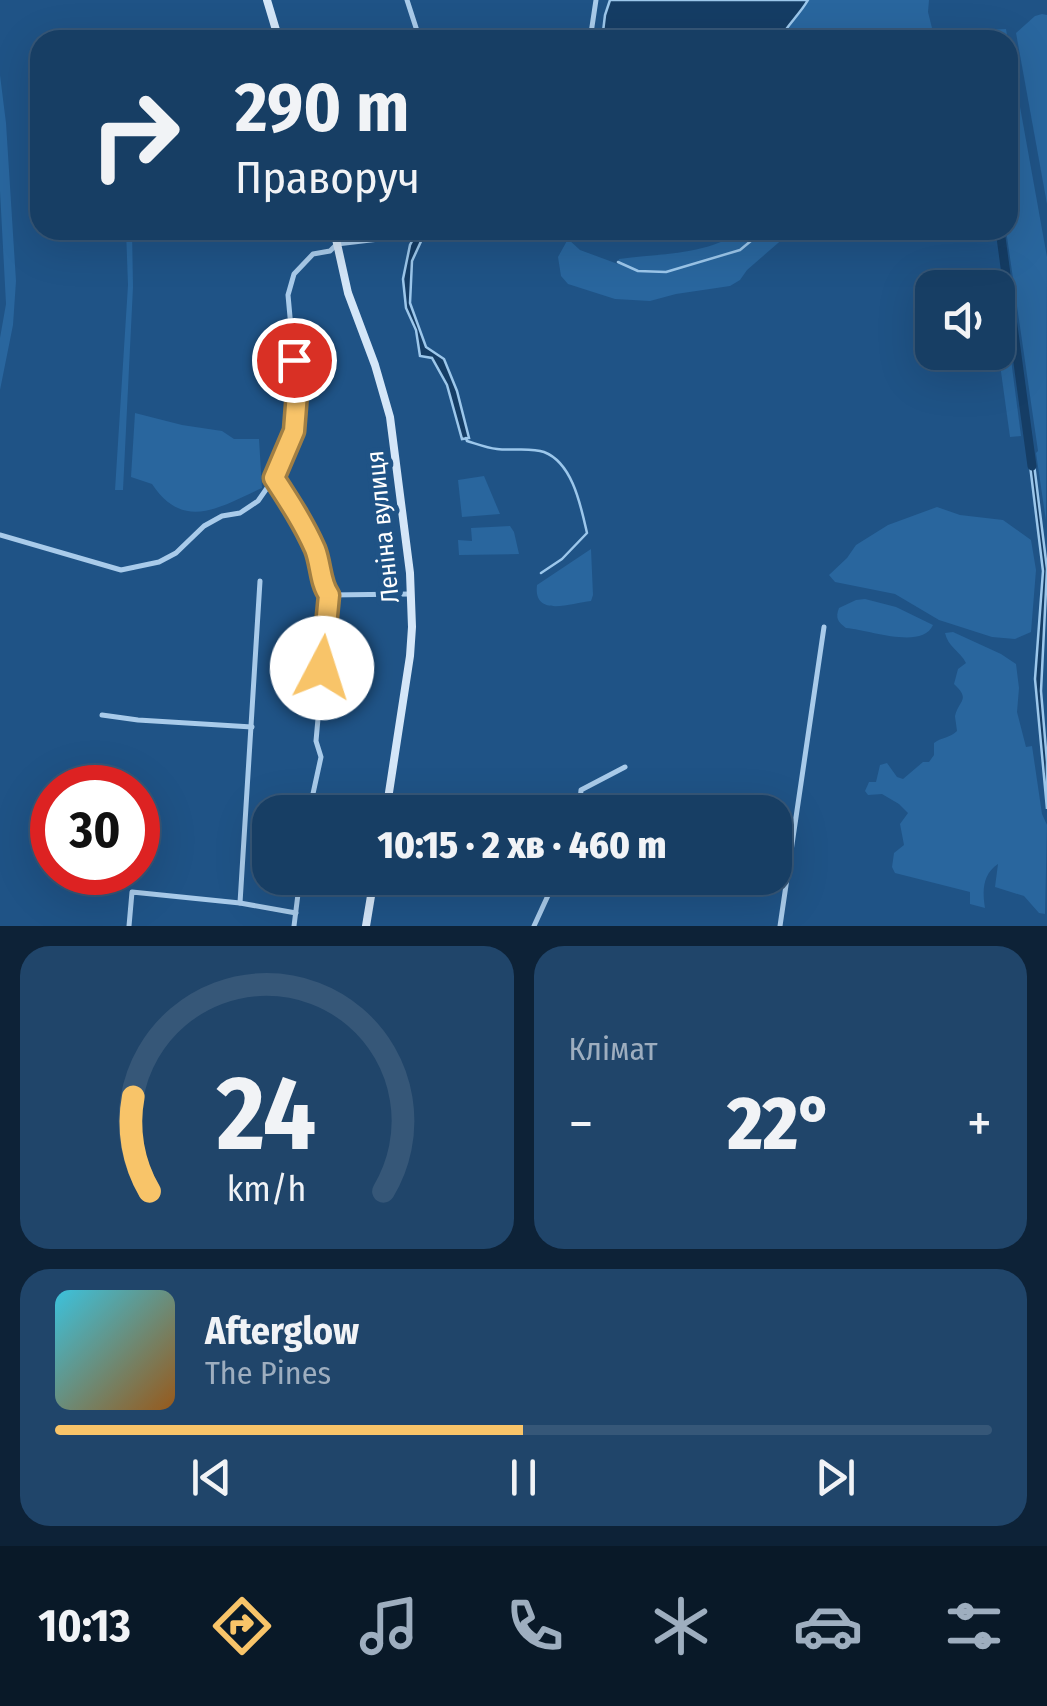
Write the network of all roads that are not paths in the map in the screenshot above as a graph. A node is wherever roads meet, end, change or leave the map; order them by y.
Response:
1 (268, 0) edge
2 (407, 0) edge
3 (596, 0) edge
4 (276, 30) edge
5 (417, 30) edge
6 (592, 30) edge
7 (337, 240) edge
8 (371, 240) edge
9 (338, 244) junction
10 (274, 478) junction
11 (0, 536) edge
12 (260, 581) dead end
13 (411, 594) junction
14 (329, 595) junction
15 (824, 627) dead end
16 (102, 715) dead end
17 (252, 727) junction
18 (625, 768) dead end
19 (313, 795) edge
20 (389, 795) edge
21 (581, 795) edge
22 (792, 842) edge
23 (298, 895) edge
24 (371, 895) edge
25 (548, 895) edge
26 (784, 895) edge
27 (240, 904) junction
28 (296, 914) junction
29 (129, 926) edge
30 (294, 926) edge
31 (366, 926) edge
32 (534, 926) edge
33 (780, 926) edge

1 - 4 street
2 - 5 street
3 - 6 street
7 - 9 street, Леніна вулиця
8 - 9 street
9 - 10 street
9 - 13 street, Леніна вулиця
10 - 11 street
10 - 14 street
12 - 17 street
13 - 14 street
13 - 20 street, Леніна вулиця
14 - 19 street
15 - 22 street
16 - 17 street
17 - 27 street
18 - 21 street
23 - 28 street
24 - 31 street
25 - 32 street
26 - 33 street
27 - 28 street
27 - 29 street
28 - 30 street

